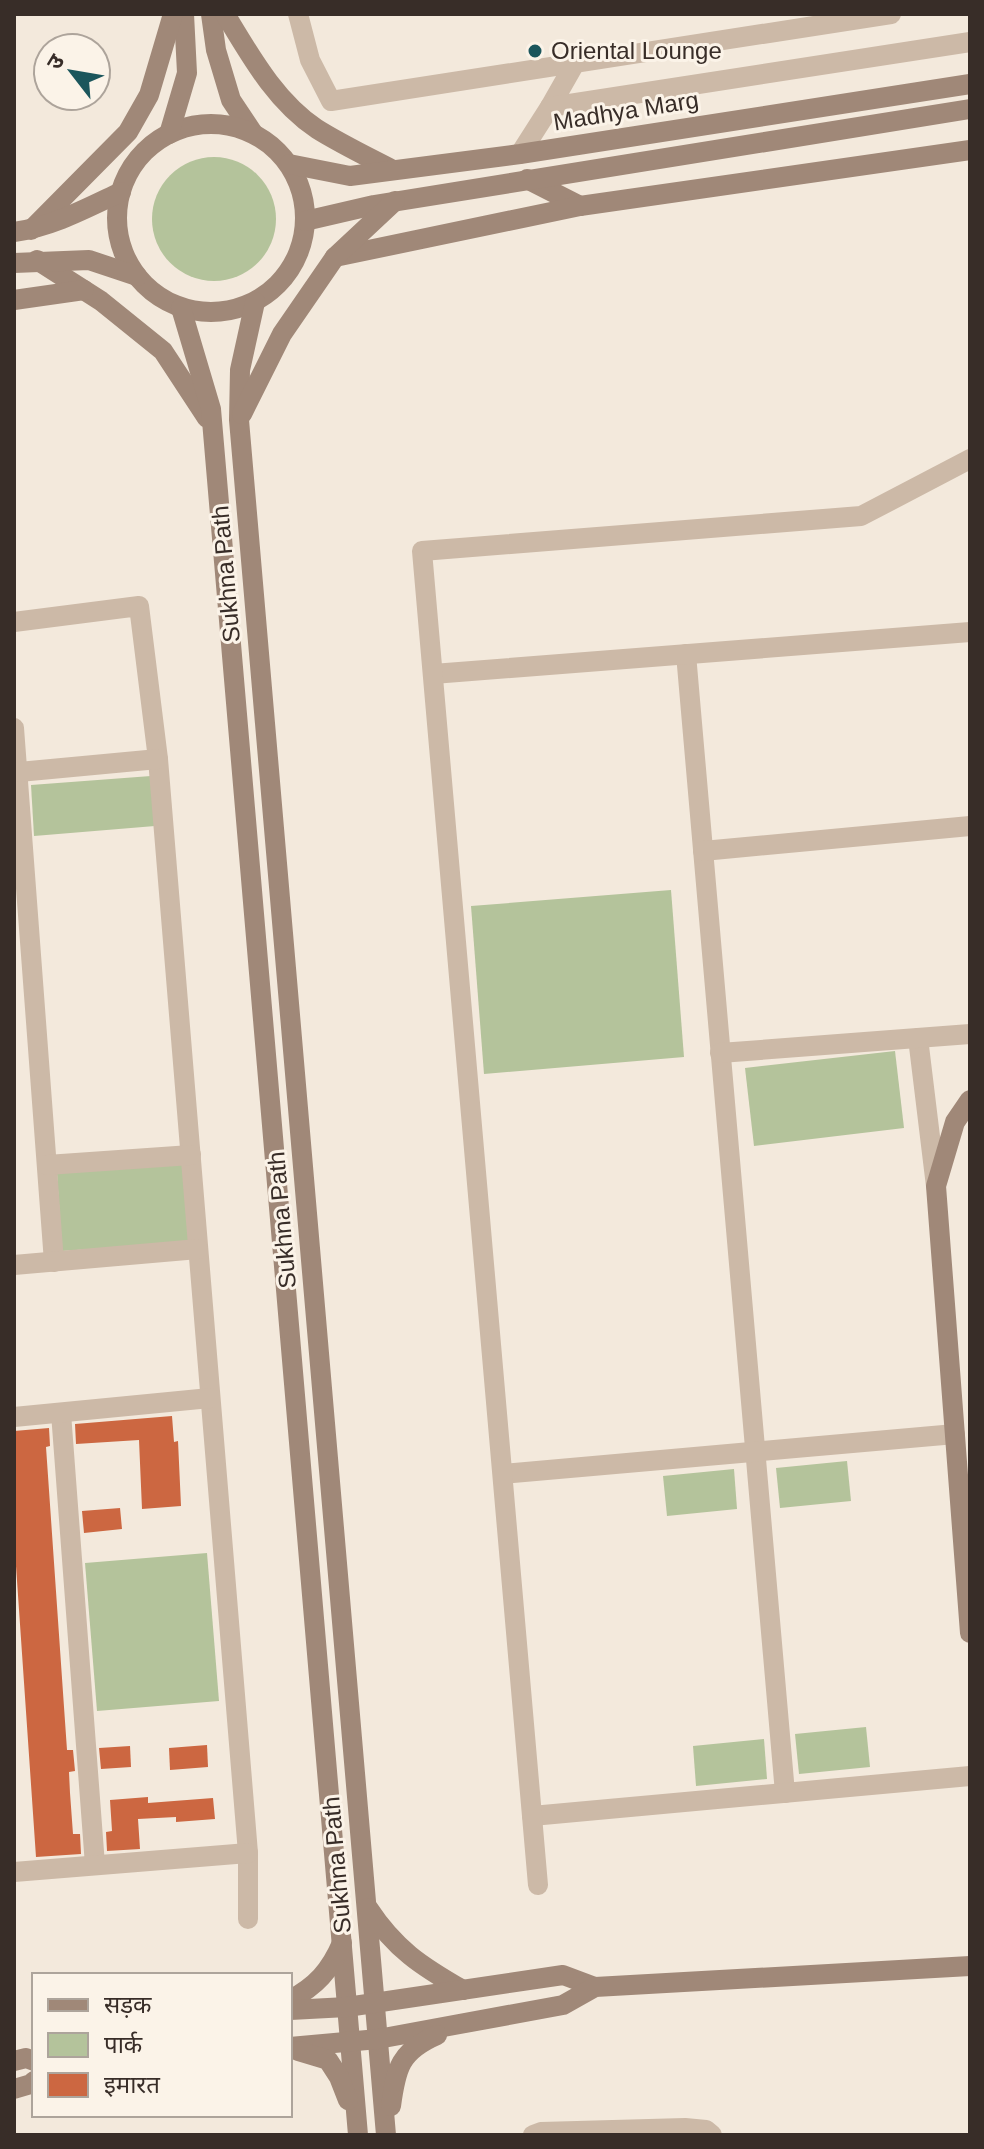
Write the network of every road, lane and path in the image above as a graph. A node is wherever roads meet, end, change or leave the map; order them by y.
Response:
1 (173, 14) edge
2 (184, 14) edge
3 (211, 14) edge
4 (225, 14) edge
5 (298, 14) edge
6 (891, 14) edge
7 (970, 42) edge
8 (575, 63) junction
9 (970, 84) edge
10 (550, 107) junction
11 (970, 109) edge
12 (253, 133) junction
13 (169, 134) junction
14 (970, 150) edge
15 (520, 154) junction
16 (289, 164) junction
17 (393, 170) junction
18 (527, 179) junction
19 (121, 192) junction
20 (395, 201) junction
21 (580, 206) junction
22 (305, 221) junction
23 (22, 231) edge
24 (335, 257) junction
25 (37, 260) junction
26 (14, 263) edge
27 (137, 276) junction
28 (84, 290) junction
29 (14, 300) edge
30 (255, 302) junction
31 (181, 308) junction
32 (239, 420) junction
33 (212, 425) junction
34 (970, 459) edge
35 (14, 622) edge
36 (970, 632) edge
37 (686, 654) junction
38 (433, 674) junction
39 (14, 728) edge
40 (158, 759) junction
41 (19, 772) junction
42 (970, 826) edge
43 (703, 851) junction
44 (970, 1034) edge
45 (918, 1038) junction
46 (720, 1053) junction
47 (970, 1100) edge
48 (191, 1155) junction
49 (47, 1165) junction
50 (936, 1186) junction
51 (198, 1249) junction
52 (54, 1262) junction
53 (14, 1265) edge
54 (210, 1398) junction
55 (61, 1413) junction
56 (14, 1417) edge
57 (955, 1434) junction
58 (755, 1451) junction
59 (503, 1474) junction
60 (970, 1633) edge
61 (970, 1776) edge
62 (785, 1793) junction
63 (532, 1816) junction
64 (248, 1853) junction
65 (95, 1865) junction
66 (14, 1872) edge
67 (538, 1885) dead end
68 (366, 1905) junction
69 (248, 1919) dead end
70 (342, 1942) junction
71 (970, 1966) edge
72 (595, 1987) junction
73 (463, 1990) junction
74 (292, 1999) edge
75 (375, 2003) junction
76 (347, 2007) junction
77 (292, 2010) edge
78 (463, 2023) junction
79 (378, 2039) junction
80 (350, 2041) junction
81 (292, 2048) edge
82 (292, 2049) edge
83 (358, 2132) edge
84 (386, 2135) edge
85 (533, 2135) edge
86 (712, 2135) edge

1 - 23 main road
2 - 13 main road
3 - 12 main road
4 - 17 main road
5 - 8 street
6 - 8 street
7 - 10 street
8 - 10 street
9 - 15 main road, Madhya Marg
10 - 15 street
11 - 18 main road
12 - 13 main road
12 - 16 main road
13 - 19 main road
14 - 21 main road
15 - 17 main road, Madhya Marg
16 - 17 main road, Madhya Marg
16 - 22 main road
18 - 20 main road
18 - 21 main road
19 - 23 main road
19 - 27 main road
20 - 22 main road
20 - 24 main road
21 - 24 main road
22 - 30 main road
24 - 32 main road
25 - 26 main road
25 - 27 main road
25 - 28 main road
27 - 31 main road
28 - 29 main road
28 - 33 main road
30 - 31 main road
30 - 32 main road, Sukhna Path
31 - 33 main road, Sukhna Path
32 - 68 main road, Sukhna Path
33 - 70 main road, Sukhna Path
34 - 38 street
35 - 40 street
36 - 37 street
37 - 38 street
37 - 43 street
38 - 59 street
39 - 41 street
40 - 41 street
40 - 48 street
41 - 49 street
42 - 43 street
43 - 46 street
44 - 45 street
45 - 46 street
45 - 50 street
46 - 58 street
47 - 50 main road
48 - 49 street
48 - 51 street
49 - 52 street
50 - 57 main road
51 - 52 street
51 - 54 street
52 - 53 street
54 - 55 street
54 - 64 street
55 - 56 street
55 - 65 street
57 - 58 street
57 - 60 main road
58 - 59 street
58 - 62 street
59 - 63 street
61 - 62 street
62 - 63 street
63 - 67 street
64 - 65 street
64 - 69 street
65 - 66 street
68 - 73 main road
68 - 75 main road, Sukhna Path
70 - 74 main road
70 - 76 main road, Sukhna Path
71 - 72 main road
72 - 73 main road
72 - 78 main road
73 - 75 main road
75 - 76 main road
75 - 79 main road, Sukhna Path
76 - 77 main road
76 - 80 main road, Sukhna Path
78 - 79 main road
78 - 84 main road
79 - 80 main road
79 - 84 main road, Sukhna Path
80 - 81 main road
80 - 83 main road, Sukhna Path
82 - 83 main road
85 - 86 street

